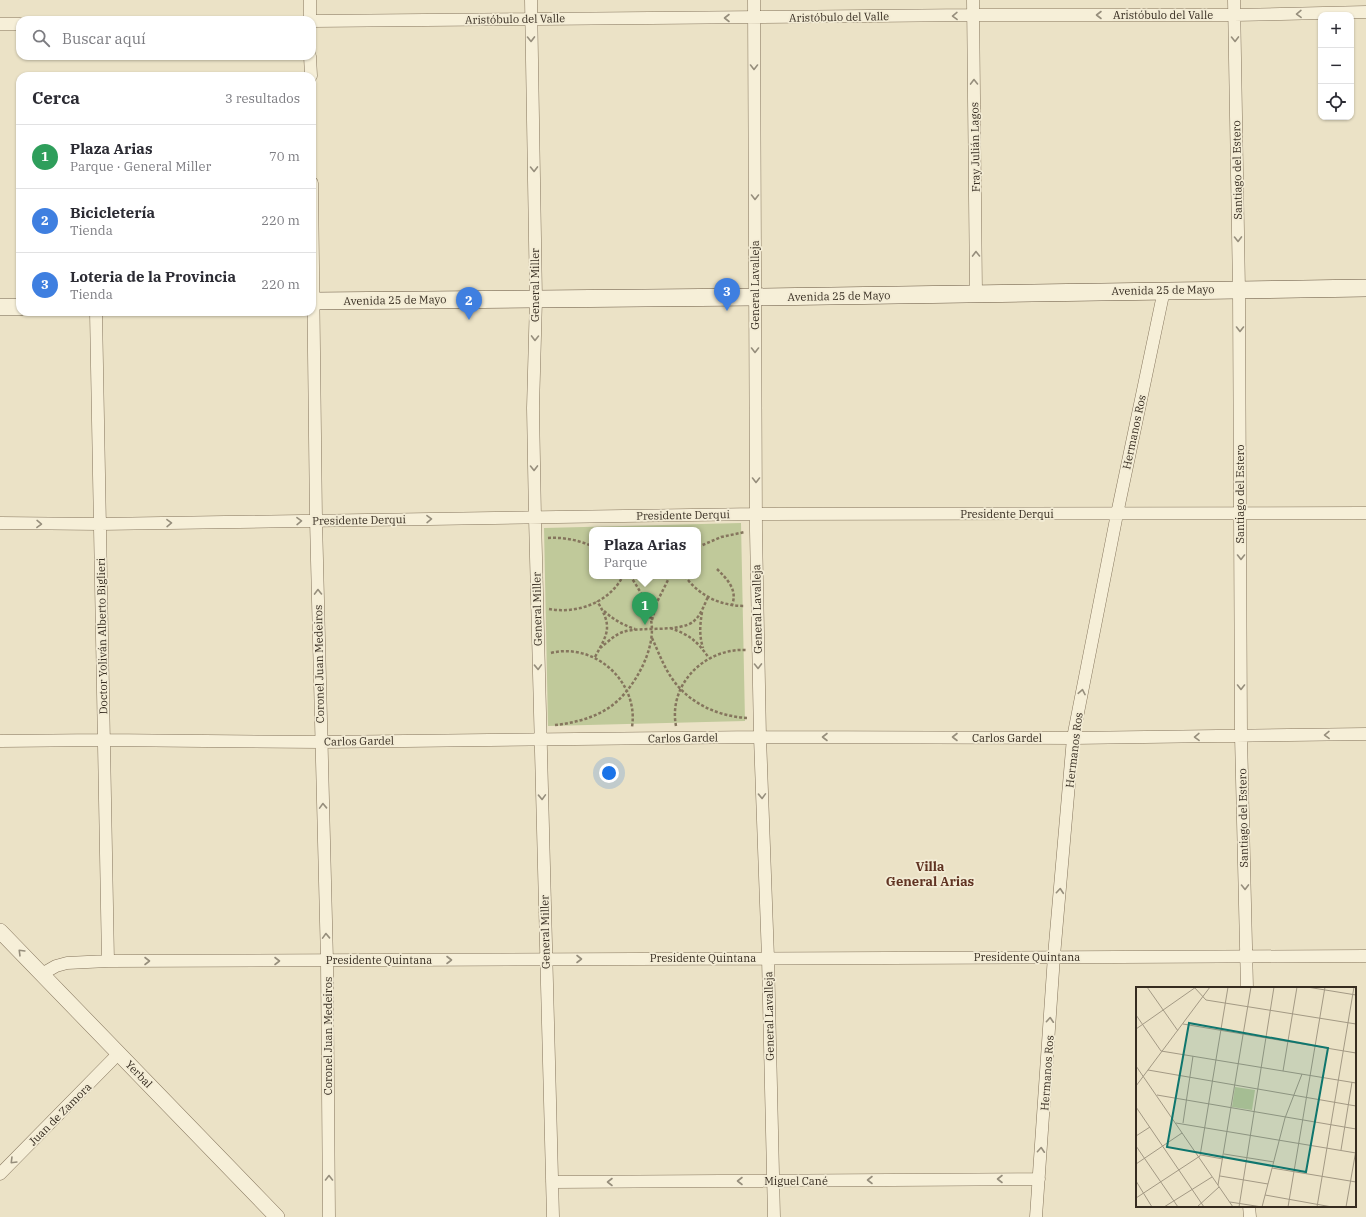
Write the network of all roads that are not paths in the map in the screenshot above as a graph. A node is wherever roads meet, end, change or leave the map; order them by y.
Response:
1 (310, 0) edge
2 (531, 0) edge
3 (754, 0) edge
4 (973, 0) edge
5 (1234, 0) edge
6 (1366, 12) edge
7 (973, 15) junction
8 (1234, 15) junction
9 (311, 16) edge
10 (754, 18) junction
11 (531, 19) junction
12 (316, 21) edge
13 (0, 24) edge
14 (16, 24) edge
15 (310, 60) edge
16 (311, 72) edge
17 (1366, 288) edge
18 (1164, 290) junction
19 (1239, 290) junction
20 (976, 293) junction
21 (755, 297) junction
22 (536, 299) junction
23 (316, 301) edge
24 (0, 307) edge
25 (16, 307) edge
26 (96, 316) edge
27 (313, 316) edge
28 (1366, 513) edge
29 (757, 514) junction
30 (1117, 514) junction
31 (1240, 514) junction
32 (535, 518) junction
33 (316, 520) junction
34 (0, 523) edge
35 (100, 524) junction
36 (540, 733) junction
37 (1366, 734) edge
38 (1242, 736) junction
39 (760, 737) junction
40 (1073, 738) junction
41 (103, 740) junction
42 (0, 741) edge
43 (321, 742) junction
44 (0, 931) edge
45 (1054, 956) junction
46 (1246, 956) junction
47 (1366, 956) edge
48 (768, 958) junction
49 (546, 959) junction
50 (327, 960) junction
51 (108, 961) junction
52 (42, 974) junction
53 (1247, 987) edge
54 (119, 1053) junction
55 (0, 1174) edge
56 (1040, 1179) junction
57 (772, 1181) junction
58 (552, 1182) junction
59 (1249, 1207) edge
60 (277, 1217) edge
61 (329, 1217) edge
62 (552, 1217) edge
63 (774, 1217) edge
64 (1036, 1217) edge
65 (1250, 1217) edge

1 - 9 street
2 - 11 street, General Miller
3 - 10 street, General Lavalleja
4 - 7 street, Fray Julián Lagos
5 - 8 street, Santiago del Estero
6 -> 8 street, Aristóbulo del Valle
8 -> 7 street, Aristóbulo del Valle
7 -> 10 street, Aristóbulo del Valle
20 -> 7 street, Fray Julián Lagos
8 -> 19 street, Santiago del Estero
10 -> 11 street, Aristóbulo del Valle
10 -> 21 street, General Lavalleja
11 - 12 street, Aristóbulo del Valle
11 -> 22 street, General Miller
13 - 14 street
15 - 16 street
17 - 19 main road, Avenida 25 de Mayo
18 - 19 main road, Avenida 25 de Mayo
18 - 20 main road, Avenida 25 de Mayo
18 - 30 street, Hermanos Ros
19 -> 31 street, Santiago del Estero
20 - 21 main road, Avenida 25 de Mayo
21 - 22 main road, Avenida 25 de Mayo
21 -> 29 street, General Lavalleja
22 - 23 main road, Avenida 25 de Mayo
22 -> 32 street, General Miller
24 - 25 main road
26 - 35 street, Doctor Yoliván Alberto Biglieri
27 - 33 street, Coronel Juan Medeiros
28 - 31 street, Presidente Derqui
29 - 30 street, Presidente Derqui
29 - 32 street, Presidente Derqui
29 -> 39 street, General Lavalleja
30 - 31 street, Presidente Derqui
40 -> 30 street, Hermanos Ros
31 -> 38 street, Santiago del Estero
33 -> 32 street, Presidente Derqui
32 -> 36 street, General Miller
35 -> 33 street, Presidente Derqui
43 -> 33 street, Coronel Juan Medeiros
34 -> 35 street, Presidente Derqui
35 - 41 street, Doctor Yoliván Alberto Biglieri
36 - 39 street, Carlos Gardel
36 - 43 street, Carlos Gardel
36 -> 49 street, General Miller
37 -> 38 street, Carlos Gardel
38 -> 40 street, Carlos Gardel
38 -> 46 street, Santiago del Estero
40 -> 39 street, Carlos Gardel
39 -> 48 street, General Lavalleja
45 -> 40 street, Hermanos Ros
41 - 42 street, Carlos Gardel
41 - 43 street, Carlos Gardel
41 - 51 street, Doctor Yoliván Alberto Biglieri
50 -> 43 street, Coronel Juan Medeiros
52 -> 44 street, Yerbal
45 - 46 street, Presidente Quintana
45 - 48 street, Presidente Quintana
56 -> 45 street, Hermanos Ros
46 - 47 street, Presidente Quintana
46 - 53 street, Santiago del Estero
49 -> 48 street, Presidente Quintana
48 - 57 street, General Lavalleja
50 -> 49 street, Presidente Quintana
49 - 58 street, General Miller
51 -> 50 street, Presidente Quintana
61 -> 50 street, Coronel Juan Medeiros
51 - 52 street, Presidente Quintana
52 - 54 street, Yerbal
54 -> 55 street, Juan de Zamora
54 - 60 street, Yerbal
56 -> 57 street, Miguel Cané
56 - 64 street, Hermanos Ros
57 -> 58 street, Miguel Cané
57 - 63 street, General Lavalleja
58 - 62 street, General Miller
59 - 65 street

